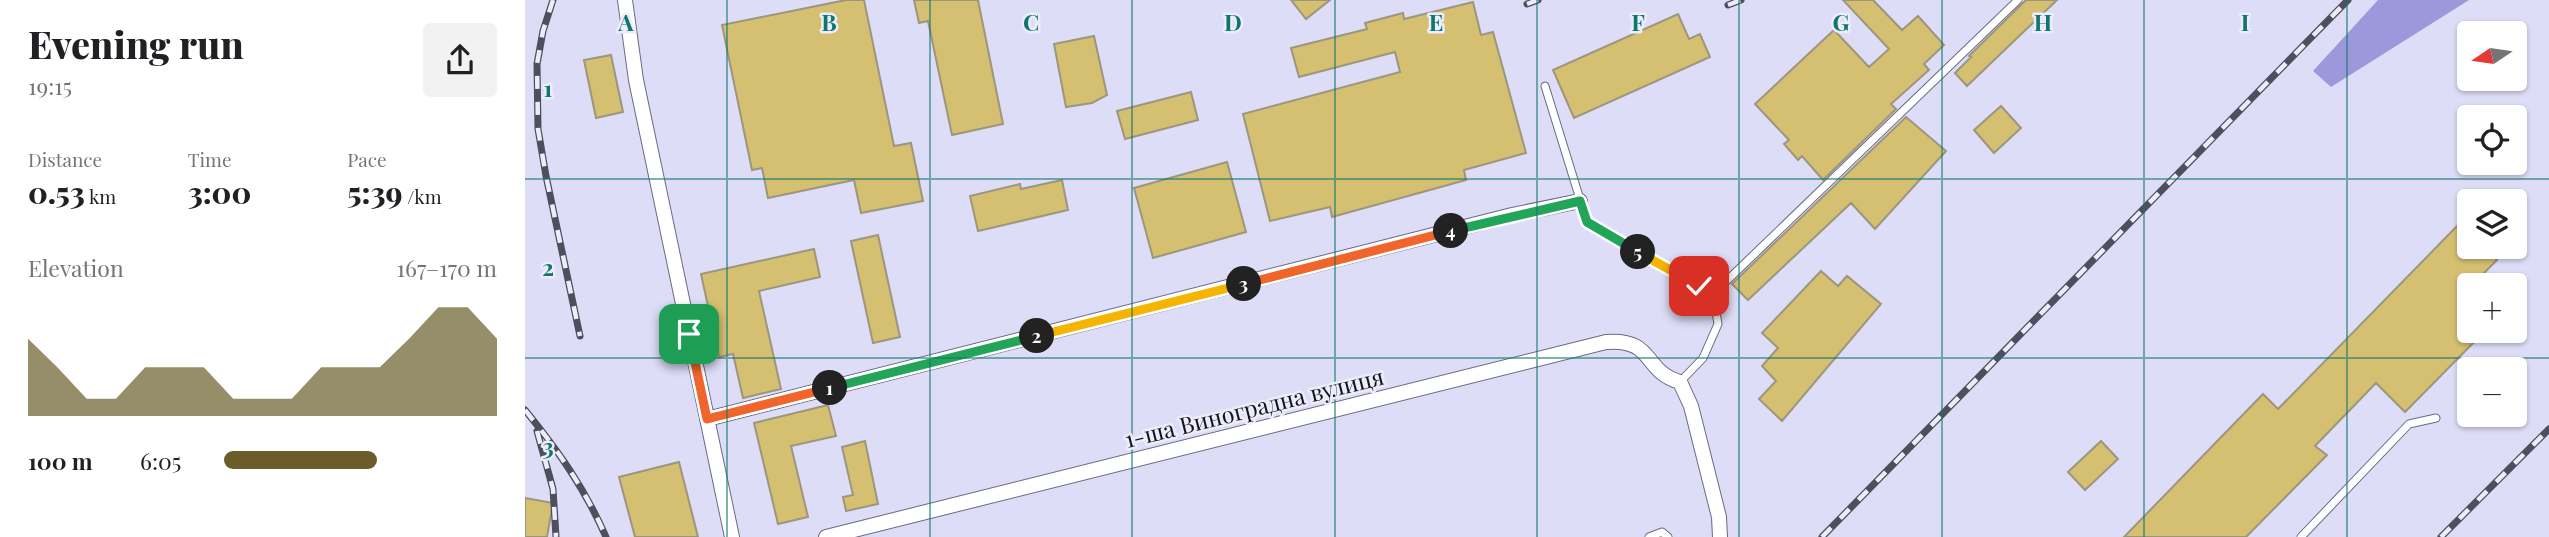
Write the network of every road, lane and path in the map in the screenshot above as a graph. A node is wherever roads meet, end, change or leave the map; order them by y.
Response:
1 (625, 0) edge
2 (2018, 0) edge
3 (1545, 86) dead end
4 (1580, 201) junction
5 (1713, 294) junction
6 (1681, 382) junction
7 (2436, 418) dead end
8 (707, 419) junction
9 (880, 531) edge
10 (732, 537) edge
11 (826, 537) edge
12 (1649, 537) edge
13 (1668, 537) edge
14 (1720, 537) edge
15 (2301, 537) edge

1 - 8 street
2 - 5 lane
3 - 4 lane
4 - 5 lane
4 - 8 street
5 - 6 lane
6 - 9 street, 1-ша Виноградна вулиця
6 - 14 street
7 - 15 lane
8 - 10 street
9 - 11 street, 1-ша Виноградна вулиця
12 - 13 lane

